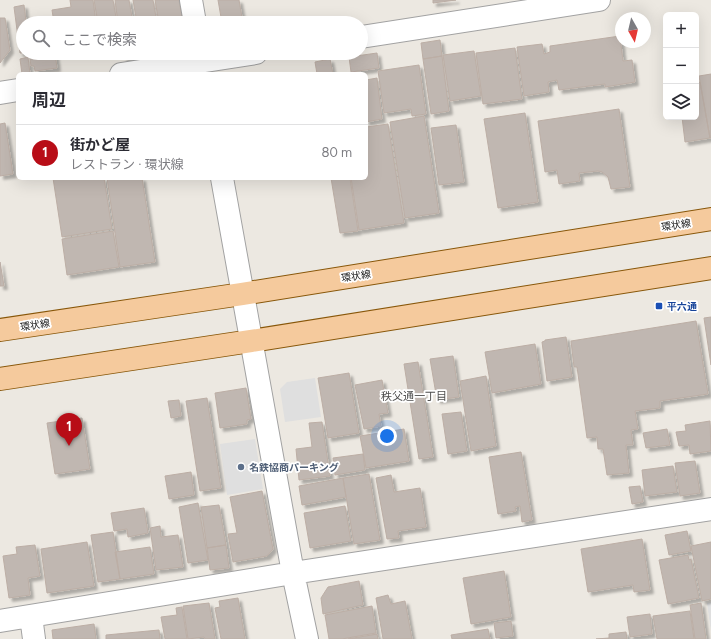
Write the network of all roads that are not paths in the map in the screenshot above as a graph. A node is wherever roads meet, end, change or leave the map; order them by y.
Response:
1 (191, 0) edge
2 (599, 0) edge
3 (194, 16) edge
4 (368, 36) edge
5 (218, 60) edge
6 (202, 63) edge
7 (136, 72) edge
8 (16, 90) edge
9 (0, 93) edge
10 (222, 180) edge
11 (711, 219) edge
12 (711, 268) edge
13 (242, 294) junction
14 (0, 330) edge
15 (251, 341) junction
16 (0, 379) edge
17 (711, 509) edge
18 (293, 574) junction
19 (31, 616) junction
20 (0, 621) edge
21 (34, 639) edge
22 (307, 639) edge

1 - 3 street
2 - 4 street
5 - 6 street
6 - 7 street
8 - 9 street
10 - 13 street
11 - 13 main road, 環状線
12 - 15 main road
13 - 14 main road, 環状線
13 - 15 street
15 - 16 main road
15 - 18 street
17 - 18 street
18 - 19 street
18 - 22 street
19 - 20 street
19 - 21 street

